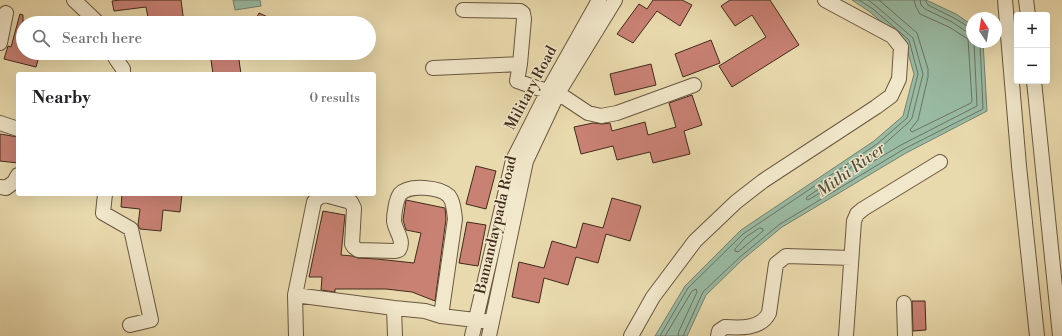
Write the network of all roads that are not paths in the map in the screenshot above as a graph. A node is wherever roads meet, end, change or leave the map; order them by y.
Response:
1 (74, 0) edge
2 (599, 0) edge
3 (615, 0) edge
4 (825, 0) edge
5 (1005, 0) edge
6 (1026, 0) edge
7 (463, 10) dead end
8 (1028, 12) edge
9 (6, 13) dead end
10 (91, 16) edge
11 (585, 37) junction
12 (0, 43) edge
13 (117, 60) edge
14 (520, 64) junction
15 (433, 68) dead end
16 (125, 72) edge
17 (1034, 84) edge
18 (694, 85) dead end
19 (553, 92) junction
20 (0, 122) edge
21 (16, 128) edge
22 (940, 162) dead end
23 (16, 178) edge
24 (0, 187) edge
25 (105, 196) edge
26 (321, 196) edge
27 (332, 196) edge
28 (851, 258) junction
29 (486, 275) junction
30 (501, 278) junction
31 (296, 295) junction
32 (904, 303) dead end
33 (394, 308) junction
34 (441, 316) junction
35 (475, 320) junction
36 (130, 325) dead end
37 (490, 329) edge
38 (761, 329) edge
39 (296, 336) edge
40 (395, 336) edge
41 (472, 336) edge
42 (631, 336) edge
43 (718, 336) edge
44 (846, 336) edge
45 (905, 336) edge
46 (1038, 336) edge
47 (1060, 336) edge

1 - 10 street
2 - 11 street, Military Road
3 - 11 street
4 - 42 street
5 - 46 street
6 - 8 street
7 - 14 street
9 - 12 street
11 - 19 street, Military Road
13 - 16 street
14 - 15 street
14 - 19 street
17 - 47 street
18 - 19 street
19 - 29 street, Military Road
19 - 30 street, Bamandaypada Road
20 - 21 street
22 - 28 street
23 - 24 street
25 - 36 street
26 - 31 street
27 - 34 street
28 - 38 street
28 - 44 street
29 - 30 street
29 - 35 street, Military Road
30 - 37 street, Bamandaypada Road
31 - 33 street
31 - 39 street
32 - 45 street
33 - 34 street
33 - 40 street
34 - 35 street
35 - 37 street
35 - 41 street, Military Road
38 - 43 street

